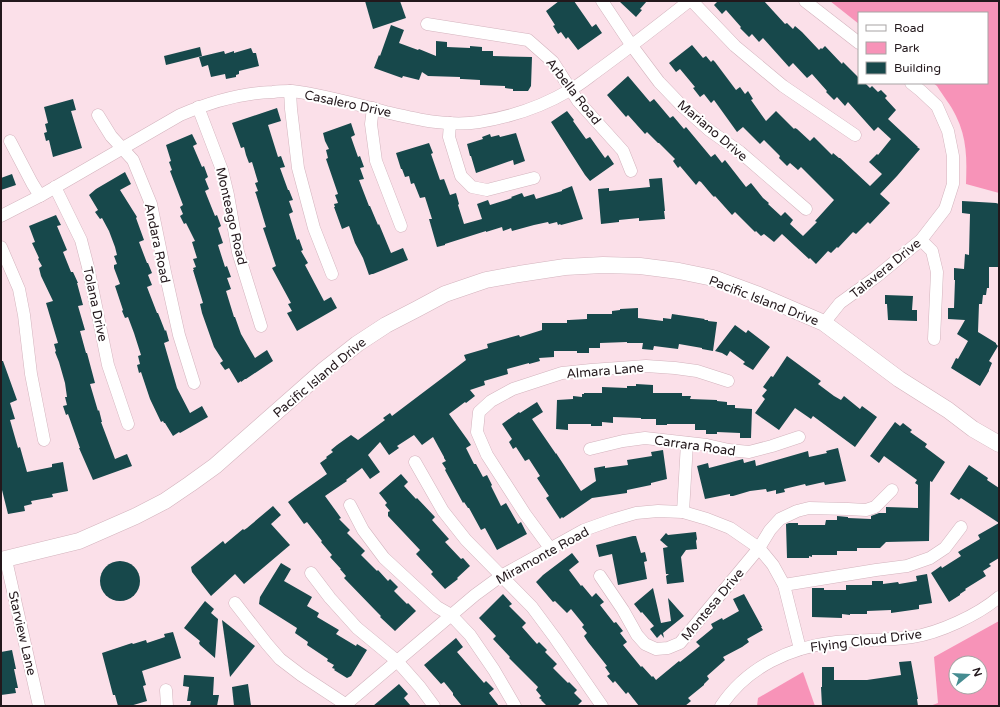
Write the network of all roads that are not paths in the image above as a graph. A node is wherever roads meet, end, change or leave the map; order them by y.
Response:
1 (602, 1) edge
2 (689, 1) edge
3 (692, 1) edge
4 (805, 1) edge
5 (427, 24) dead end
6 (858, 42) edge
7 (632, 46) junction
8 (912, 84) edge
9 (571, 90) junction
10 (290, 91) junction
11 (198, 107) junction
12 (373, 108) junction
13 (98, 115) dead end
14 (450, 123) junction
15 (855, 135) dead end
16 (10, 141) dead end
17 (123, 148) junction
18 (631, 171) dead end
19 (534, 178) dead end
20 (55, 187) junction
21 (40, 196) junction
22 (806, 209) dead end
23 (1, 216) edge
24 (402, 226) dead end
25 (921, 240) junction
26 (1, 247) edge
27 (332, 274) dead end
28 (824, 323) junction
29 (261, 326) dead end
30 (934, 339) dead end
31 (728, 381) dead end
32 (194, 383) dead end
33 (128, 424) dead end
34 (799, 437) dead end
35 (44, 440) dead end
36 (687, 443) junction
37 (999, 444) edge
38 (590, 449) dead end
39 (415, 462) dead end
40 (892, 490) dead end
41 (350, 505) dead end
42 (683, 512) junction
43 (961, 527) dead end
44 (550, 548) junction
45 (759, 548) junction
46 (4, 560) edge
47 (311, 573) dead end
48 (501, 576) junction
49 (600, 576) dead end
50 (784, 586) junction
51 (999, 597) edge
52 (235, 603) dead end
53 (451, 615) junction
54 (800, 649) junction
55 (396, 661) junction
56 (166, 690) dead end
57 (346, 705) edge
58 (39, 706) edge
59 (167, 706) edge
60 (434, 706) edge
61 (516, 706) edge
62 (602, 706) edge
63 (720, 706) edge

1 - 7 street, Mariano Drive
2 - 7 street, Casalero Drive
3 - 15 street
4 - 6 street
5 - 9 street, Arbella Road
7 - 9 street, Casalero Drive
7 - 22 street, Mariano Drive
8 - 25 street, Talavera Drive
9 - 14 street, Casalero Drive
9 - 18 street, Arbella Road
10 - 11 street, Casalero Drive
10 - 12 street, Casalero Drive
10 - 27 street
11 - 17 street, Casalero Drive
11 - 29 street, Monteago Road
12 - 14 street, Casalero Drive
12 - 24 street
13 - 17 street, Andara Road
14 - 19 street
16 - 21 street
17 - 20 street, Casalero Drive
17 - 32 street, Andara Road
20 - 21 street, Casalero Drive
20 - 33 street, Tolana Drive
21 - 23 street, Casalero Drive
25 - 28 street, Talavera Drive
25 - 30 street
26 - 35 street
28 - 37 main road, Pacific Island Drive
28 - 46 main road, Pacific Island Drive
31 - 44 street, Almara Lane
34 - 36 street, Carrara Road
36 - 38 street, Carrara Road
36 - 42 street
39 - 48 street
40 - 45 street, Montesa Drive
41 - 53 street
42 - 44 street, Miramonte Road
42 - 45 street, Miramonte Road
43 - 50 street
44 - 48 street, Miramonte Road
45 - 49 street, Montesa Drive
45 - 50 street, Miramonte Road
46 - 58 street, Starview Lane
47 - 55 street
48 - 53 street, Miramonte Road
48 - 62 street
50 - 54 street, Miramonte Road
51 - 54 street, Flying Cloud Drive
52 - 57 street
53 - 55 street, Miramonte Road
53 - 61 street
54 - 63 street, Flying Cloud Drive
55 - 57 street, Miramonte Road
55 - 60 street
56 - 59 street

